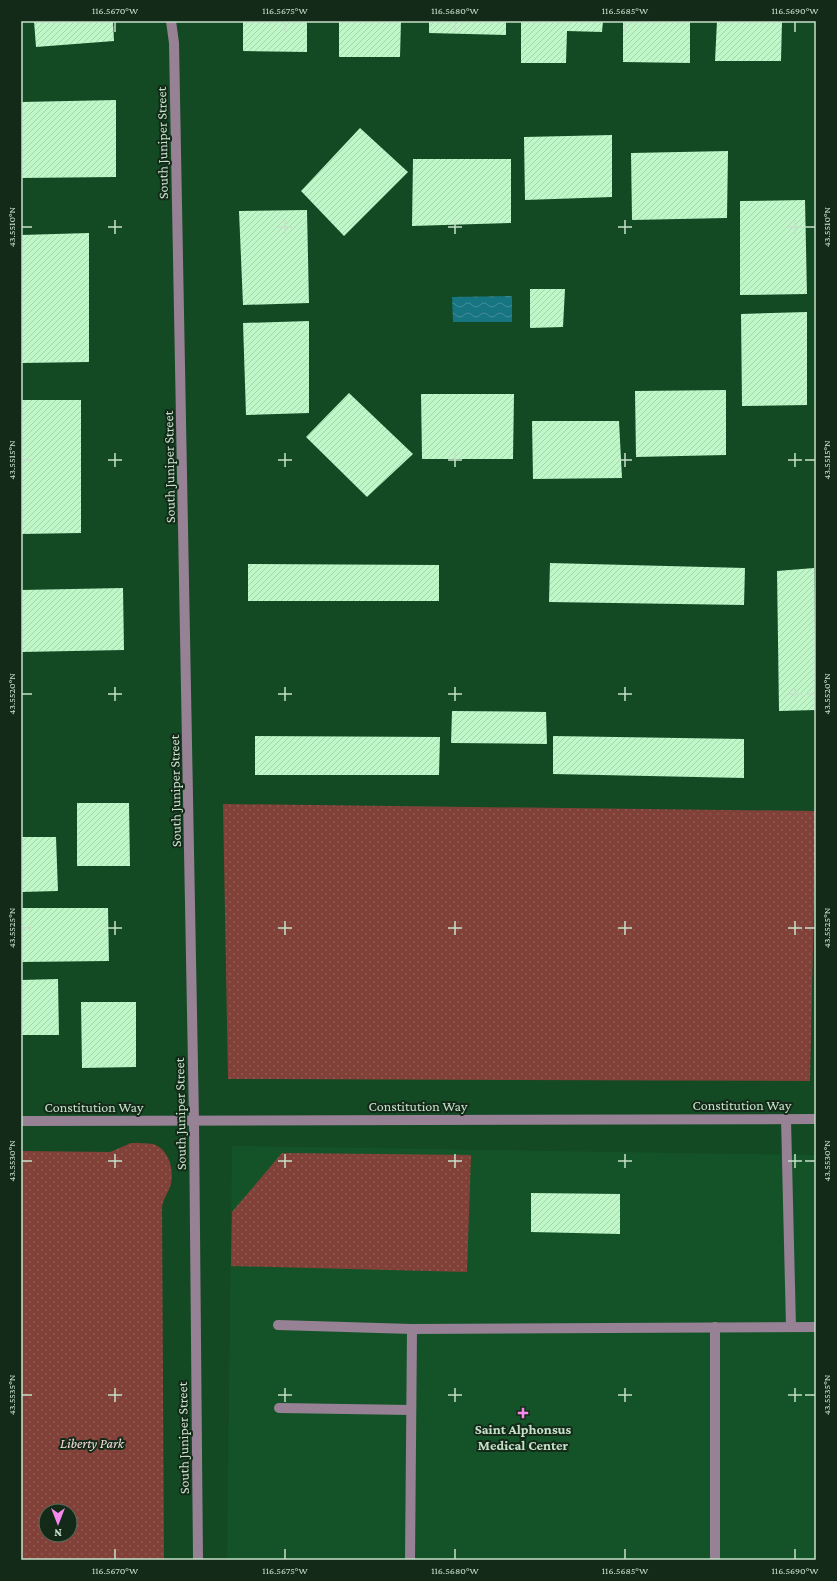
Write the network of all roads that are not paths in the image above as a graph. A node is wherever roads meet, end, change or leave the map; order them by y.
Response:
1 (171, 21) edge
2 (786, 1119) junction
3 (816, 1119) edge
4 (194, 1120) junction
5 (21, 1121) edge
6 (278, 1325) dead end
7 (715, 1327) junction
8 (791, 1327) junction
9 (816, 1327) edge
10 (412, 1329) junction
11 (279, 1408) dead end
12 (411, 1410) junction
13 (198, 1560) edge
14 (410, 1560) edge
15 (715, 1560) edge

1 - 4 street, South Juniper Street
2 - 3 street, Constitution Way
2 - 4 street, Constitution Way
2 - 8 street
4 - 5 street, Constitution Way
4 - 13 street, South Juniper Street
6 - 10 street
7 - 8 street
7 - 10 street
7 - 15 street
8 - 9 street
10 - 12 street
11 - 12 street
12 - 14 street

